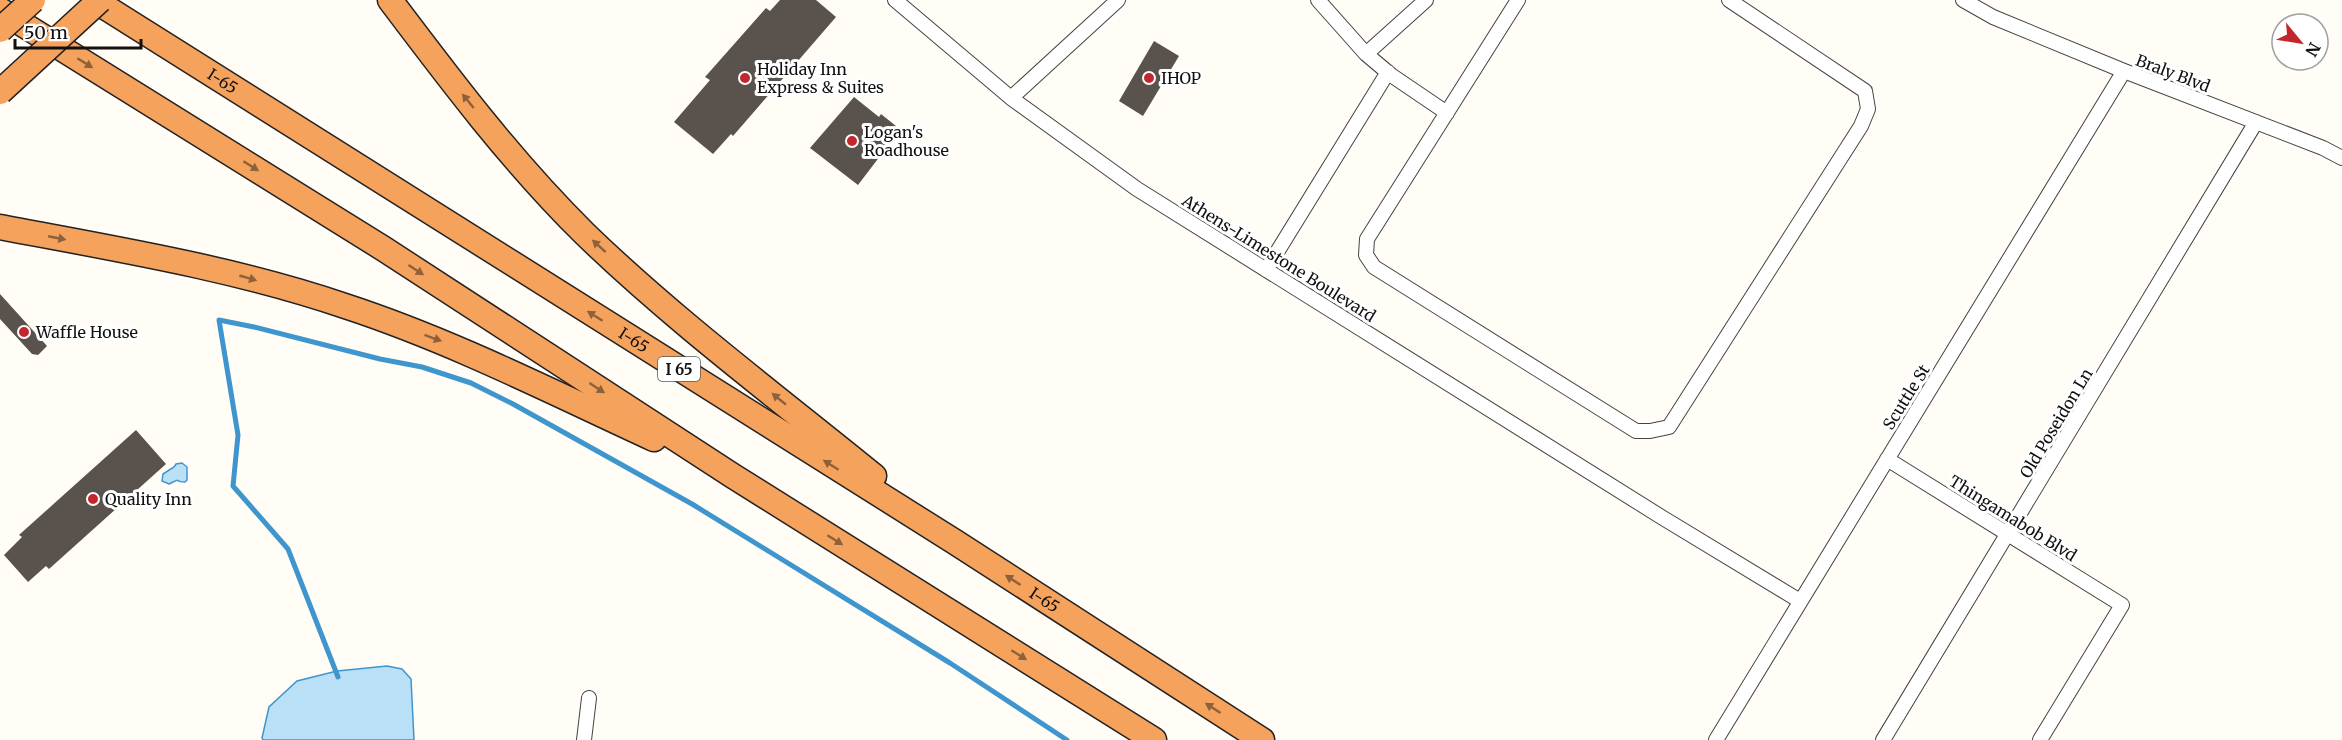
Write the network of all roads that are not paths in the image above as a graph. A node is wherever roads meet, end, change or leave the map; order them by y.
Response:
1 (33, 0) edge
2 (94, 0) edge
3 (100, 0) edge
4 (390, 0) edge
5 (896, 0) edge
6 (1118, 0) edge
7 (1318, 0) edge
8 (1426, 0) edge
9 (1518, 0) edge
10 (1729, 0) edge
11 (1963, 0) edge
12 (0, 10) edge
13 (0, 30) edge
14 (1366, 54) junction
15 (1388, 72) junction
16 (2124, 72) junction
17 (0, 92) edge
18 (1011, 98) junction
19 (1447, 113) junction
20 (2256, 122) junction
21 (2342, 159) edge
22 (0, 227) edge
23 (1266, 270) junction
24 (1887, 459) junction
25 (732, 476) junction
26 (2009, 535) junction
27 (954, 542) junction
28 (1800, 601) junction
29 (589, 699) dead end
30 (584, 740) edge
31 (1154, 740) edge
32 (1262, 740) edge
33 (1716, 740) edge
34 (1883, 740) edge
35 (2040, 740) edge

1 - 13 highway, bridge
27 -> 2 highway, I-65 / I 65
3 - 17 highway, bridge
27 -> 4 highway
5 - 18 street, Athens-Limestone Boulevard
6 - 18 street
7 - 14 street
8 - 14 street
9 - 19 street
10 - 19 street
11 - 16 street, Braly Blvd
12 -> 25 highway
14 - 15 street
15 - 19 street
15 - 23 street
16 - 20 street, Braly Blvd
16 - 24 street, Scuttle St
18 - 23 street, Athens-Limestone Boulevard
20 - 21 street, Braly Blvd
20 - 26 street, Old Poseidon Ln
22 -> 25 highway
23 - 28 street, Athens-Limestone Boulevard
24 - 26 street, Thingamabob Blvd
24 - 28 street, Scuttle St
25 -> 31 highway
26 - 34 street, Old Poseidon Ln
26 - 35 street, Thingamabob Blvd
32 -> 27 highway, I-65 / I 65
28 - 33 street, Scuttle St
29 - 30 street

